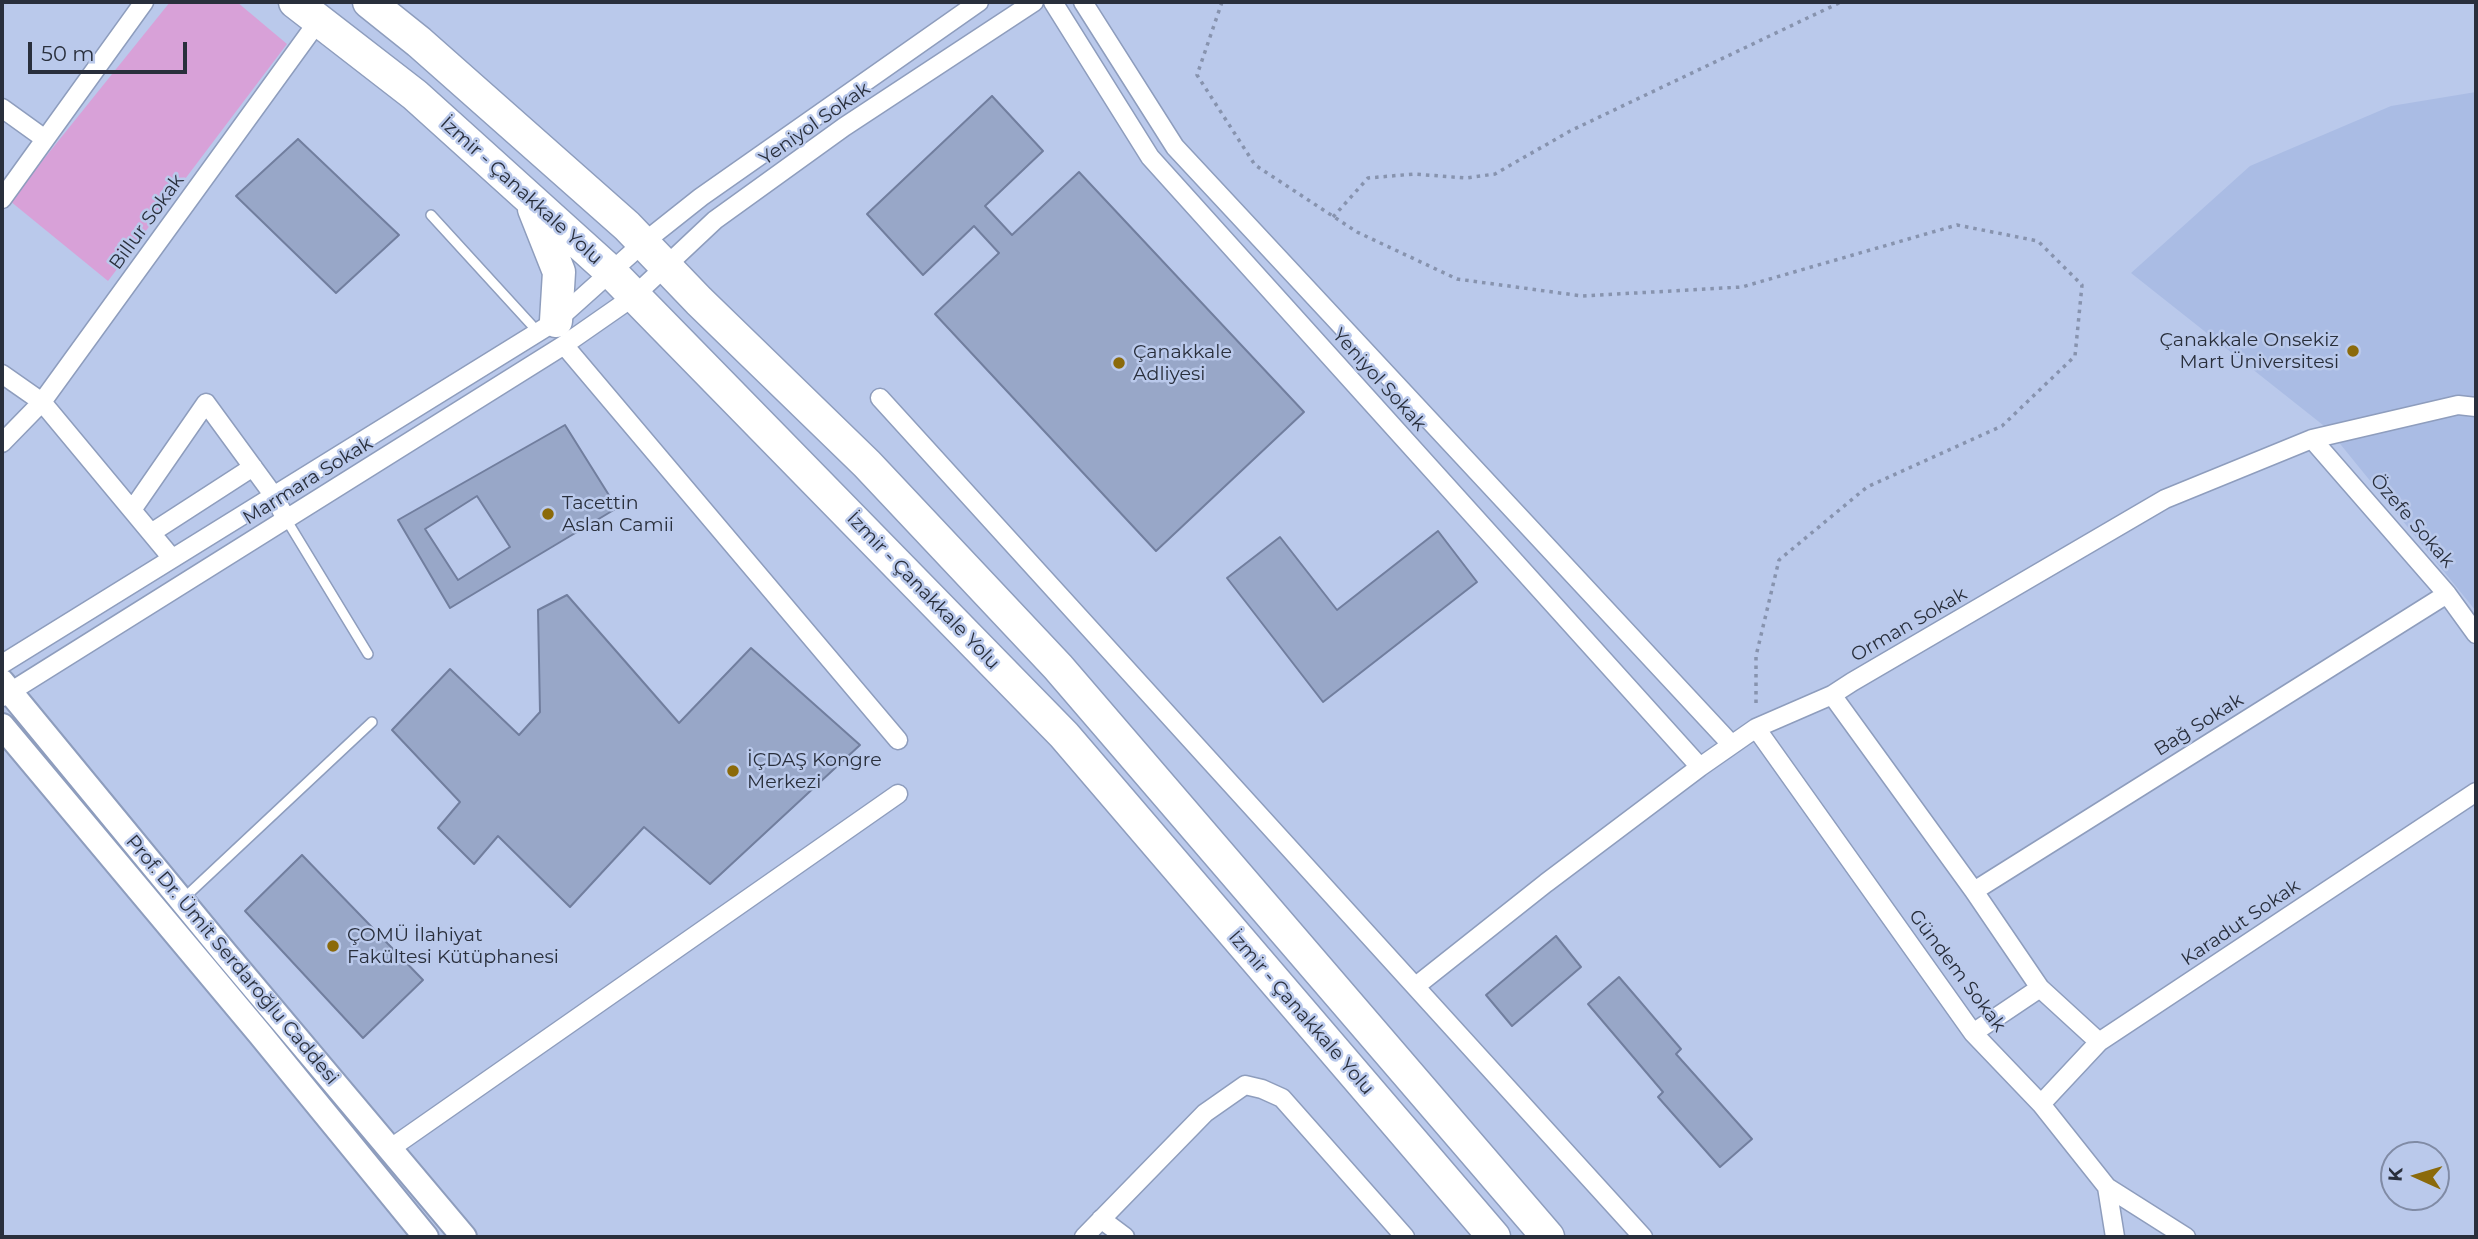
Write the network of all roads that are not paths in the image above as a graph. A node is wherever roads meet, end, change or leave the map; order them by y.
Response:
1 (144, 2) edge
2 (369, 2) edge
3 (979, 2) edge
4 (1034, 2) edge
5 (1053, 2) edge
6 (1083, 2) edge
7 (307, 11) edge
8 (2, 108) edge
9 (45, 139) junction
10 (750, 165) junction
11 (764, 187) junction
12 (529, 198) junction
13 (2, 200) edge
14 (431, 215) dead end
15 (643, 243) junction
16 (667, 266) junction
17 (610, 271) junction
18 (634, 297) junction
19 (553, 333) junction
20 (2, 374) edge
21 (880, 398) dead end
22 (42, 402) junction
23 (2476, 407) edge
24 (2312, 439) junction
25 (2, 443) edge
26 (253, 467) junction
27 (274, 496) junction
28 (132, 510) junction
29 (286, 519) junction
30 (151, 533) junction
31 (171, 557) junction
32 (2447, 594) junction
33 (2476, 634) edge
34 (368, 654) dead end
35 (2, 664) edge
36 (4, 690) edge
37 (1832, 695) junction
38 (372, 722) dead end
39 (2, 726) edge
40 (1756, 728) junction
41 (898, 740) dead end
42 (1731, 744) junction
43 (1700, 767) junction
44 (2476, 792) edge
45 (898, 794) dead end
46 (1974, 891) junction
47 (182, 901) junction
48 (1416, 986) junction
49 (2040, 988) junction
50 (1973, 1033) junction
51 (2099, 1042) junction
52 (2041, 1104) junction
53 (391, 1148) junction
54 (2107, 1187) junction
55 (1101, 1219) junction
56 (426, 1237) edge
57 (464, 1237) edge
58 (1084, 1237) edge
59 (1125, 1237) edge
60 (1405, 1237) edge
61 (1494, 1237) edge
62 (1548, 1237) edge
63 (1643, 1237) edge
64 (2115, 1237) edge
65 (2186, 1237) edge

1 - 9 street
2 - 15 highway
3 - 10 street, Yeniyol Sokak
4 - 11 street, Yeniyol Sokak
5 - 43 street, Yeniyol Sokak
6 - 42 street, Yeniyol Sokak
7 - 12 highway, İzmir - Çanakkale Yolu
7 - 22 street, Billur Sokak
8 - 9 street
9 - 13 street
10 - 11 street
10 - 15 street, Yeniyol Sokak
11 - 16 street, Yeniyol Sokak
12 - 17 highway, İzmir - Çanakkale Yolu
12 - 19 highway
14 - 19 lane
15 - 16 highway
15 - 17 street, Yeniyol Sokak
16 - 18 street, Yeniyol Sokak
16 - 62 highway
17 - 18 highway, İzmir - Çanakkale Yolu
17 - 19 street, Marmara Sokak
18 - 19 street, Marmara Sokak
18 - 61 highway, İzmir - Çanakkale Yolu
19 - 27 street, Marmara Sokak
19 - 29 street, Marmara Sokak
19 - 41 street
20 - 22 street
21 - 48 street
22 - 25 street, Billur Sokak
22 - 28 street
23 - 24 street, Orman Sokak
24 - 32 street, Özefe Sokak
24 - 37 street, Orman Sokak
26 - 27 street
26 - 28 street
26 - 30 street
27 - 29 street
27 - 31 street, Marmara Sokak
28 - 30 street
29 - 34 lane
29 - 36 street, Marmara Sokak
30 - 31 street
31 - 35 street, Marmara Sokak
32 - 33 street, Özefe Sokak
32 - 46 street, Bağ Sokak
36 - 47 street, Prof. Dr. Ümit Serdaroğlu Caddesi
37 - 40 street, Orman Sokak
37 - 46 street
38 - 47 lane
39 - 56 street, Prof. Dr. Ümit Serdaroğlu Caddesi
40 - 42 street, Orman Sokak
40 - 50 street, Gündem Sokak
42 - 43 street, Orman Sokak
43 - 48 street, Orman Sokak
44 - 51 street, Karadut Sokak
45 - 53 street
46 - 49 street
47 - 53 street, Prof. Dr. Ümit Serdaroğlu Caddesi
48 - 63 street
49 - 50 street
49 - 51 street
50 - 52 street, Gündem Sokak
51 - 52 street, Karadut Sokak
52 - 54 street, Gündem Sokak
53 - 57 street, Prof. Dr. Ümit Serdaroğlu Caddesi
54 - 64 street
54 - 65 street, Gündem Sokak
55 - 58 street
55 - 59 street
55 - 60 street

